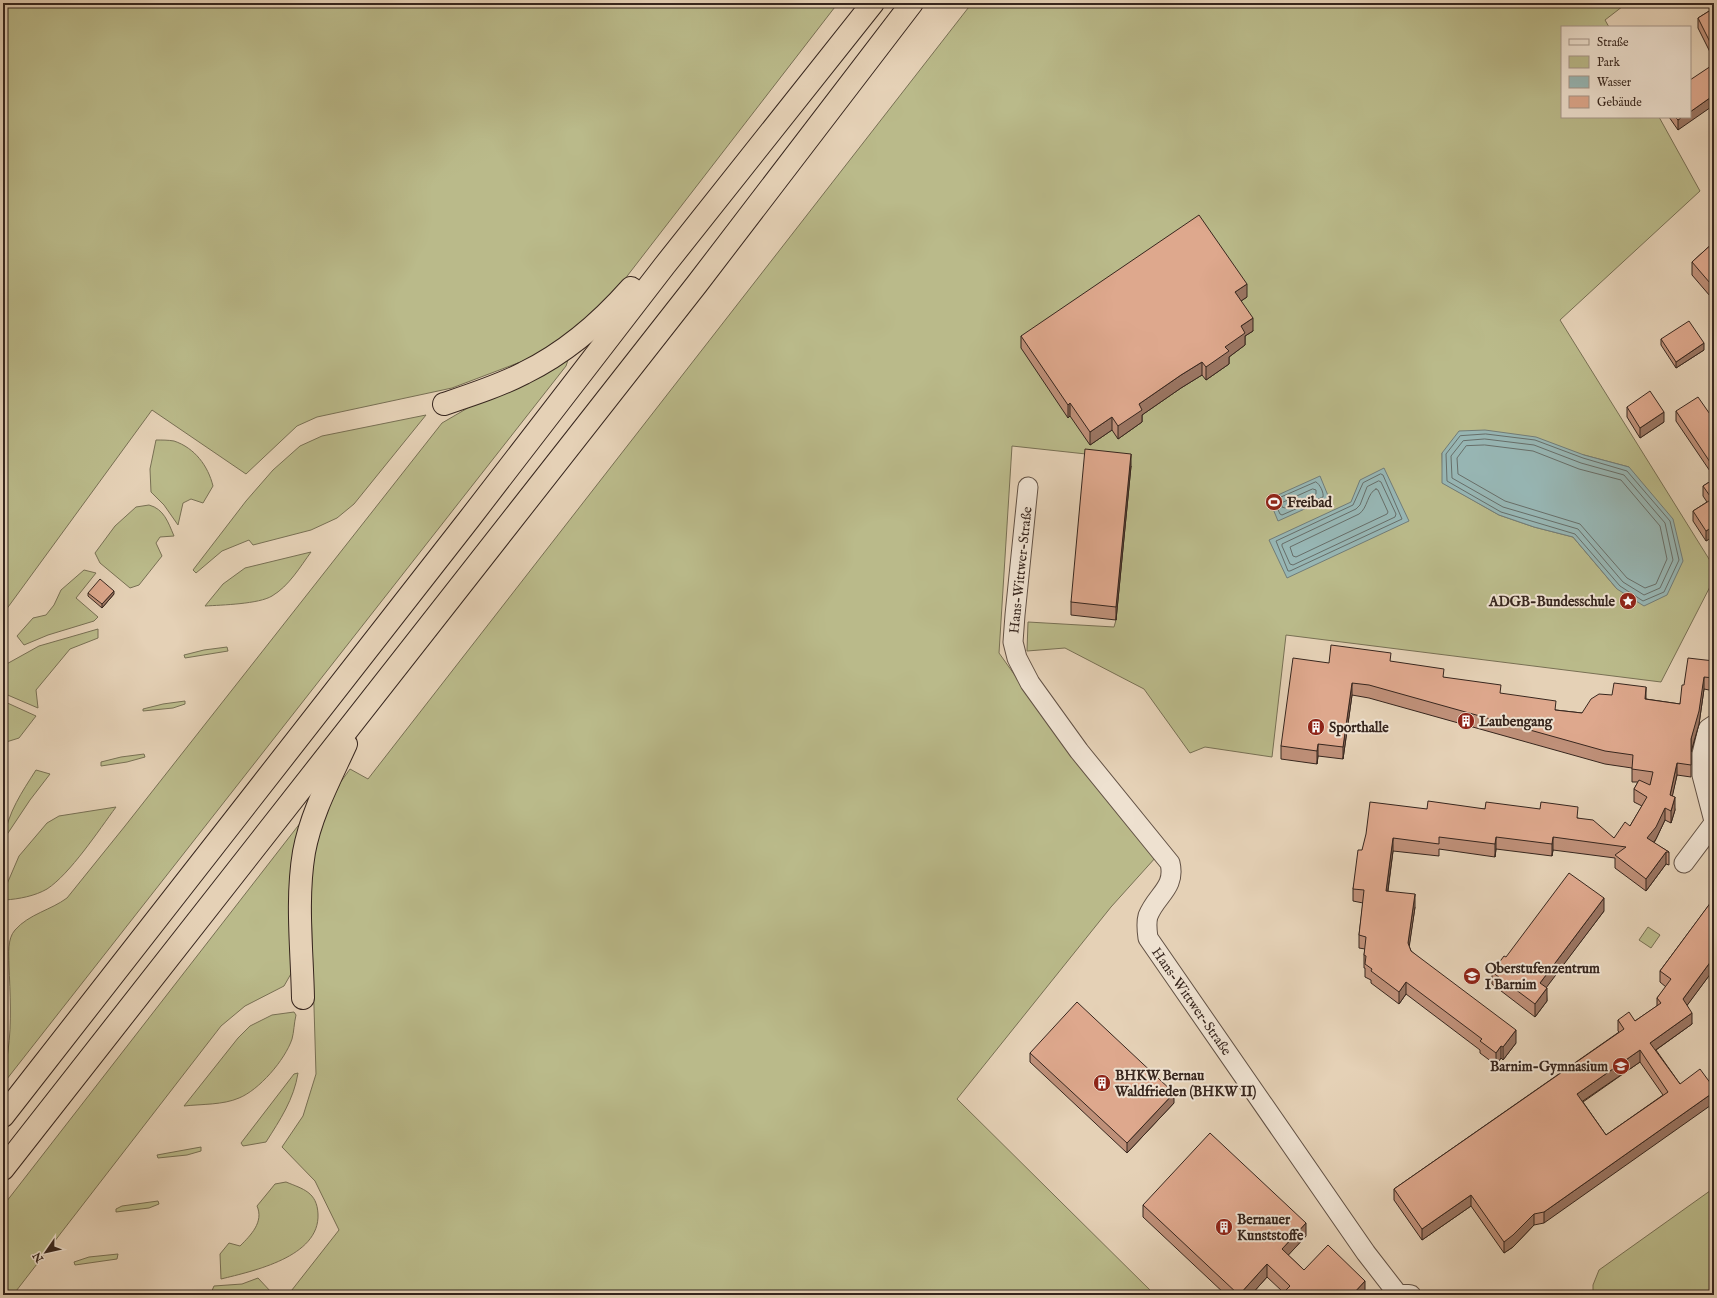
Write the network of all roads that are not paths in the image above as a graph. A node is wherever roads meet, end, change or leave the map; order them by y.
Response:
1 (873, 3) edge
2 (912, 3) edge
3 (665, 265) junction
4 (444, 404) dead end
5 (1028, 487) dead end
6 (361, 710) junction
7 (1714, 725) edge
8 (1714, 822) edge
9 (1684, 863) dead end
10 (303, 998) dead end
11 (3, 1116) edge
12 (3, 1169) edge
13 (1411, 1295) edge

1 - 3 highway
2 - 6 highway
3 - 4 highway
3 - 11 highway
5 - 13 street, Hans-Wittwer-Straße
6 - 10 highway
6 - 12 highway
7 - 8 street
8 - 9 street

